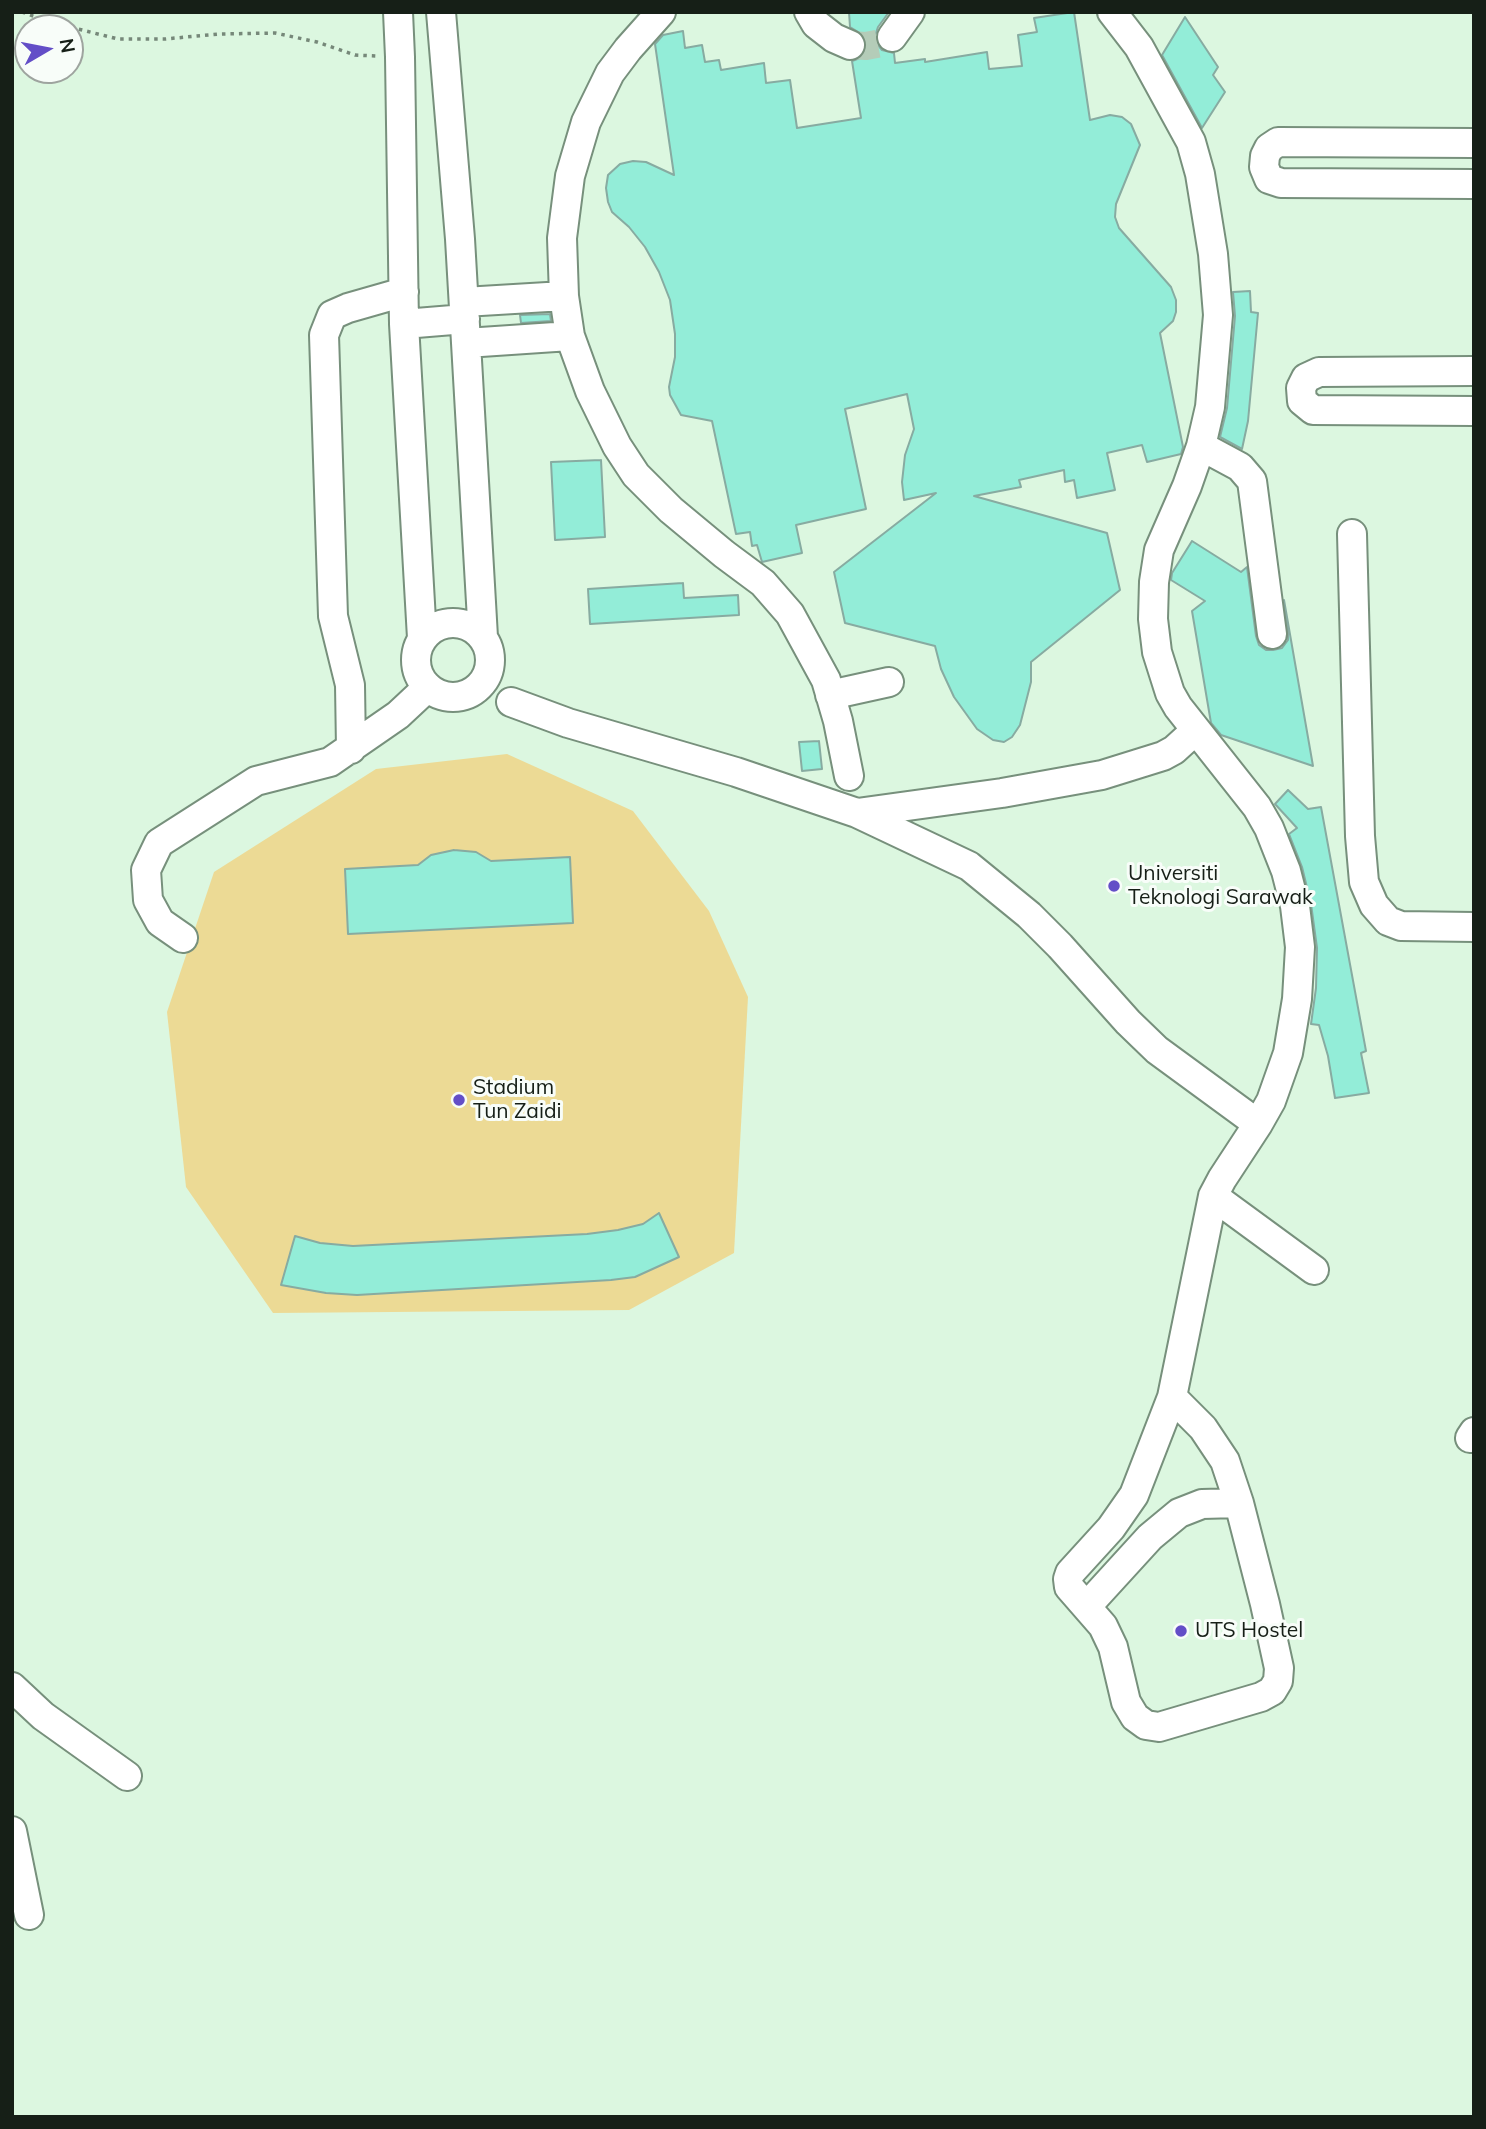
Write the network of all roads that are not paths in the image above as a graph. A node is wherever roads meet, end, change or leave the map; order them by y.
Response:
1 (398, 12) edge
2 (441, 12) edge
3 (661, 12) edge
4 (809, 12) edge
5 (910, 12) edge
6 (1112, 12) edge
7 (892, 37) tunnel mouth
8 (850, 45) tunnel mouth
9 (1474, 143) edge
10 (1474, 184) edge
11 (404, 292) junction
12 (564, 296) junction
13 (465, 321) junction
14 (404, 324) junction
15 (570, 336) junction
16 (1474, 371) edge
17 (1474, 411) edge
18 (1201, 446) junction
19 (1352, 534) dead end
20 (1272, 634) dead end
21 (483, 637) junction
22 (422, 639) junction
23 (888, 680) dead end
24 (428, 687) junction
25 (830, 695) junction
26 (511, 702) dead end
27 (1196, 730) junction
28 (351, 749) junction
29 (849, 776) dead end
30 (857, 813) junction
31 (1474, 927) edge
32 (183, 938) dead end
33 (1258, 1124) junction
34 (1213, 1196) junction
35 (1314, 1270) dead end
36 (1172, 1397) junction
37 (1239, 1503) junction
38 (1087, 1606) junction
39 (12, 1687) edge
40 (127, 1776) dead end
41 (12, 1831) edge
42 (29, 1915) dead end

1 - 11 street
2 - 13 street
3 - 12 street
4 - 8 street
5 - 7 street
6 - 18 street
9 - 10 street
11 - 14 street
11 - 28 street
12 - 13 street
12 - 15 street
13 - 14 street
13 - 15 street
13 - 21 street
14 - 22 street
15 - 25 street
16 - 17 street
18 - 20 street
18 - 27 street
19 - 31 street
21 - 22 street
21 - 24 street
22 - 24 street
23 - 25 street
24 - 28 street
25 - 29 street
26 - 30 street
27 - 30 street
27 - 33 street
28 - 32 street
30 - 33 street
33 - 34 street
34 - 35 street
34 - 36 street
36 - 37 street
36 - 38 street
37 - 38 street
37 - 38 street
39 - 40 street
41 - 42 street

